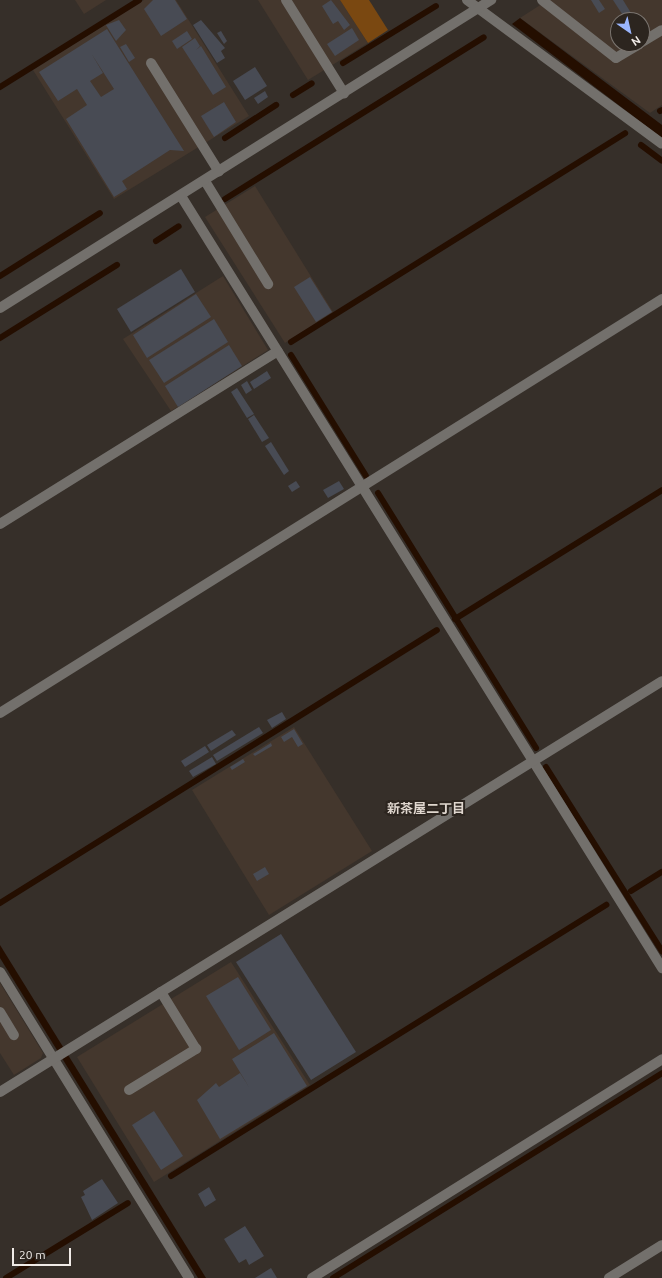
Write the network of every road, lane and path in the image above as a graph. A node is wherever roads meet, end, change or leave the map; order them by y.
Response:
1 (286, 0) edge
2 (467, 0) edge
3 (491, 0) edge
4 (542, 0) edge
5 (478, 8) junction
6 (662, 30) edge
7 (650, 37) edge
8 (626, 52) edge
9 (151, 63) dead end
10 (344, 93) junction
11 (662, 144) edge
12 (219, 172) junction
13 (205, 181) junction
14 (181, 196) junction
15 (268, 284) dead end
16 (662, 299) edge
17 (0, 308) edge
18 (278, 351) junction
19 (362, 487) junction
20 (0, 524) edge
21 (662, 681) edge
22 (0, 713) edge
23 (533, 762) junction
24 (662, 968) edge
25 (0, 972) edge
26 (161, 992) junction
27 (0, 1012) edge
28 (14, 1035) dead end
29 (56, 1057) junction
30 (662, 1059) edge
31 (129, 1090) dead end
32 (0, 1092) edge
33 (662, 1245) edge
34 (189, 1278) edge
35 (312, 1278) edge
36 (609, 1278) edge

1 - 10 street
2 - 5 street
3 - 5 street
4 - 8 street
5 - 10 street
5 - 11 street
6 - 7 street
9 - 12 street
10 - 12 street
12 - 13 street
13 - 14 street
13 - 15 street
14 - 17 street
14 - 18 street
16 - 19 street
18 - 19 street
18 - 20 street
19 - 22 street
19 - 23 street
21 - 23 street
23 - 24 street
23 - 26 street
25 - 29 street
26 - 29 street
26 - 31 street
27 - 28 street
29 - 32 street
29 - 34 street
30 - 35 street
33 - 36 street

